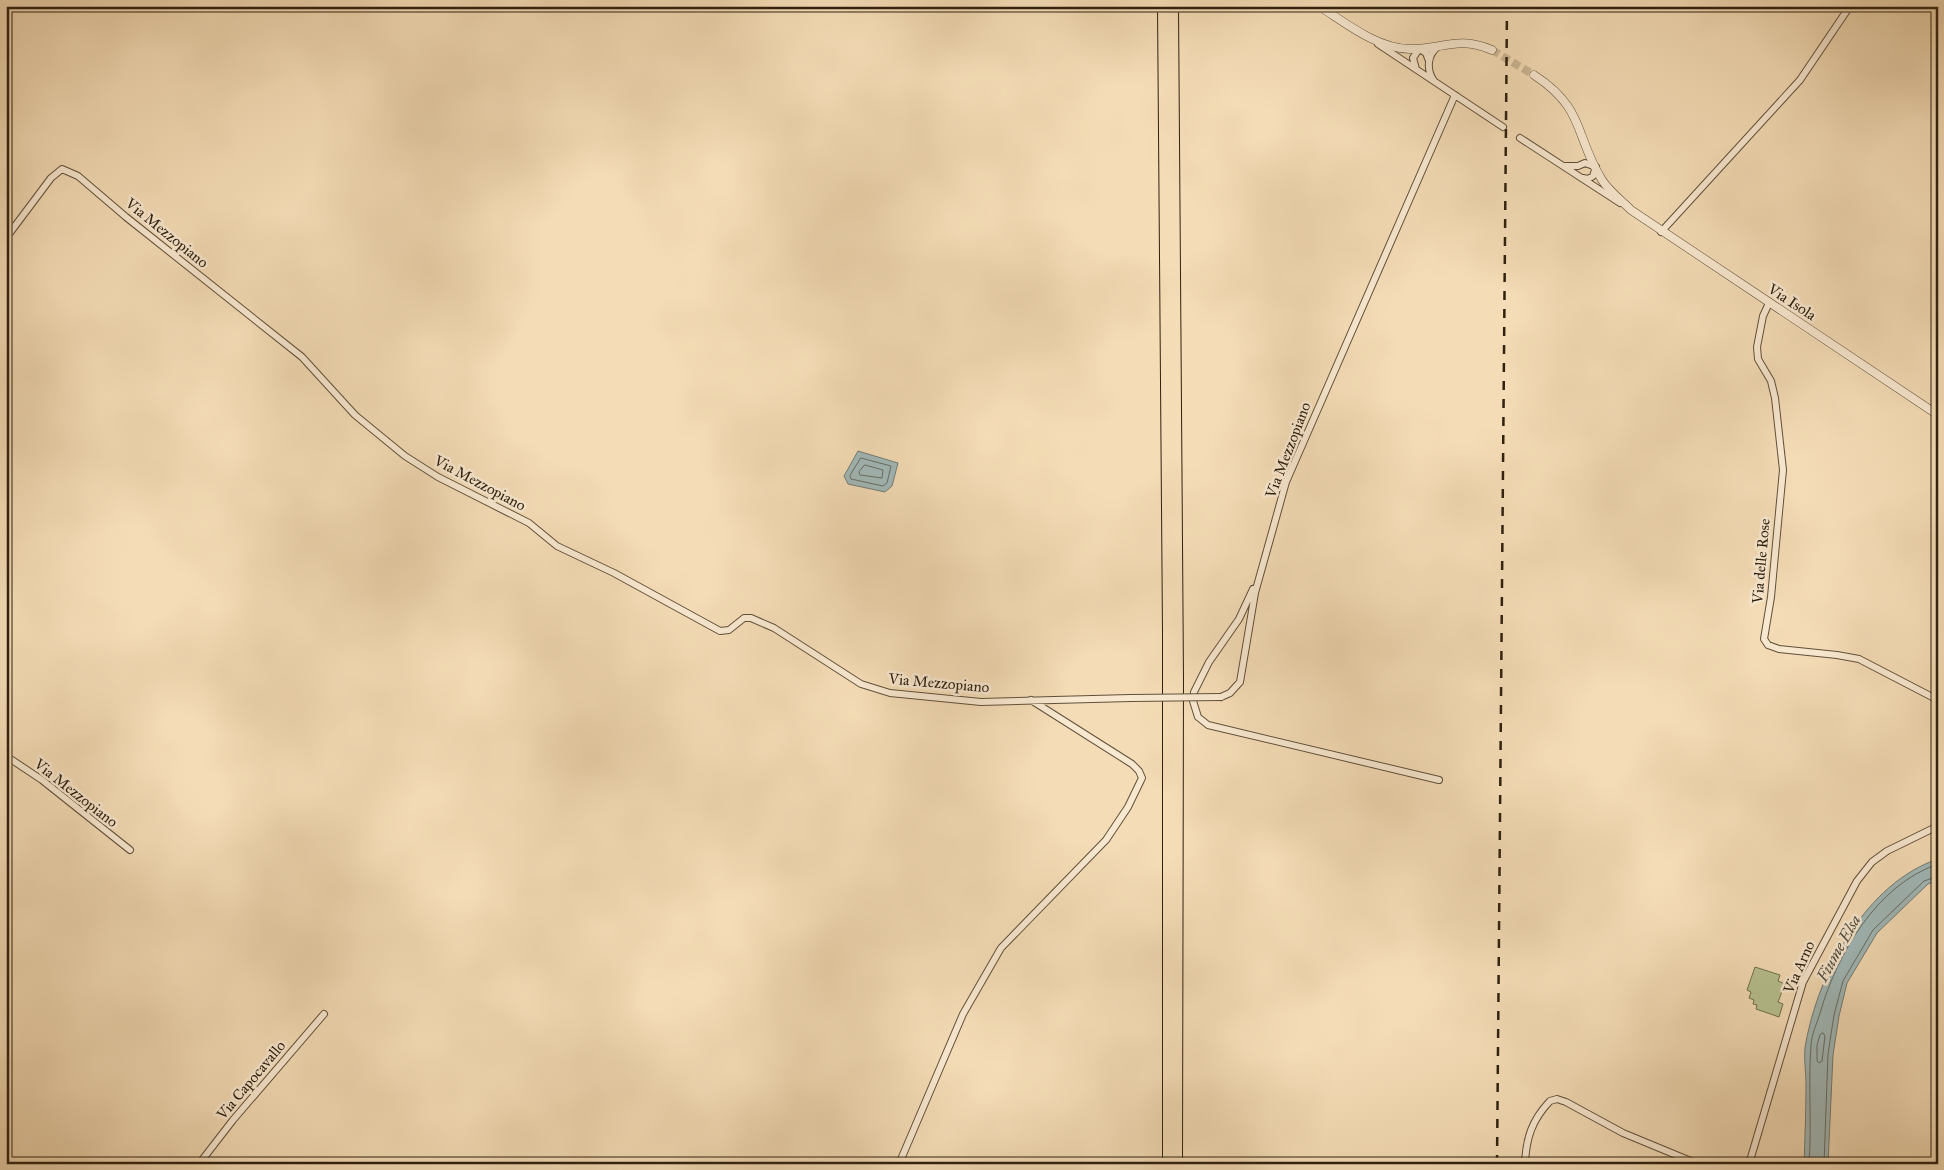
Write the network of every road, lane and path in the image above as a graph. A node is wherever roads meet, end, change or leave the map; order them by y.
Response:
1 (1163, 6) edge
2 (1173, 6) edge
3 (1319, 6) edge
4 (1850, 6) edge
5 (1364, 34) junction
6 (1444, 44) junction
7 (1419, 49) junction
8 (1492, 50) tunnel mouth
9 (1429, 66) junction
10 (1419, 71) junction
11 (1534, 75) tunnel mouth
12 (1435, 82) junction
13 (1455, 96) junction
14 (1504, 127) dead end
15 (1520, 138) dead end
16 (1584, 140) junction
17 (1563, 165) junction
18 (1580, 165) junction
19 (1596, 168) junction
20 (1579, 176) junction
21 (1632, 210) junction
22 (1661, 232) junction
23 (6, 238) edge
24 (1769, 303) junction
25 (1938, 414) edge
26 (1260, 574) junction
27 (1030, 699) junction
28 (1938, 700) edge
29 (6, 756) edge
30 (1439, 780) dead end
31 (1938, 826) edge
32 (130, 850) dead end
33 (324, 1014) dead end
34 (199, 1164) edge
35 (899, 1164) edge
36 (1168, 1164) edge
37 (1177, 1164) edge
38 (1525, 1164) edge
39 (1698, 1164) edge
40 (1749, 1164) edge

1 - 36 highway
2 - 37 highway
3 - 5 street
4 - 22 street
5 - 7 street
5 - 10 street
6 - 7 street
6 - 8 street
6 - 9 street
7 - 9 street
7 - 10 street
9 - 10 street
9 - 12 street
10 - 12 street
11 - 16 street, Via Isola
12 - 13 street
13 - 14 street
13 - 26 street, Via Mezzopiano
15 - 17 street, Via Isola
16 - 18 street, Via Isola
16 - 19 street, Via Isola
17 - 18 street, Via Isola
17 - 20 street, Via Isola
18 - 19 street, Via Isola
18 - 20 street, Via Isola
19 - 20 street
19 - 21 street, Via Isola
20 - 21 street, Via Isola
21 - 22 street, Via Isola
22 - 24 street, Via Isola
23 - 27 street, Via Mezzopiano
24 - 25 street, Via Isola
24 - 28 street, Via delle Rose
26 - 27 street, Via Mezzopiano, bridge
26 - 30 street
27 - 35 street
29 - 32 street, Via Mezzopiano
31 - 40 street, Via Arno
33 - 34 street, Via Capocavallo
38 - 39 street

